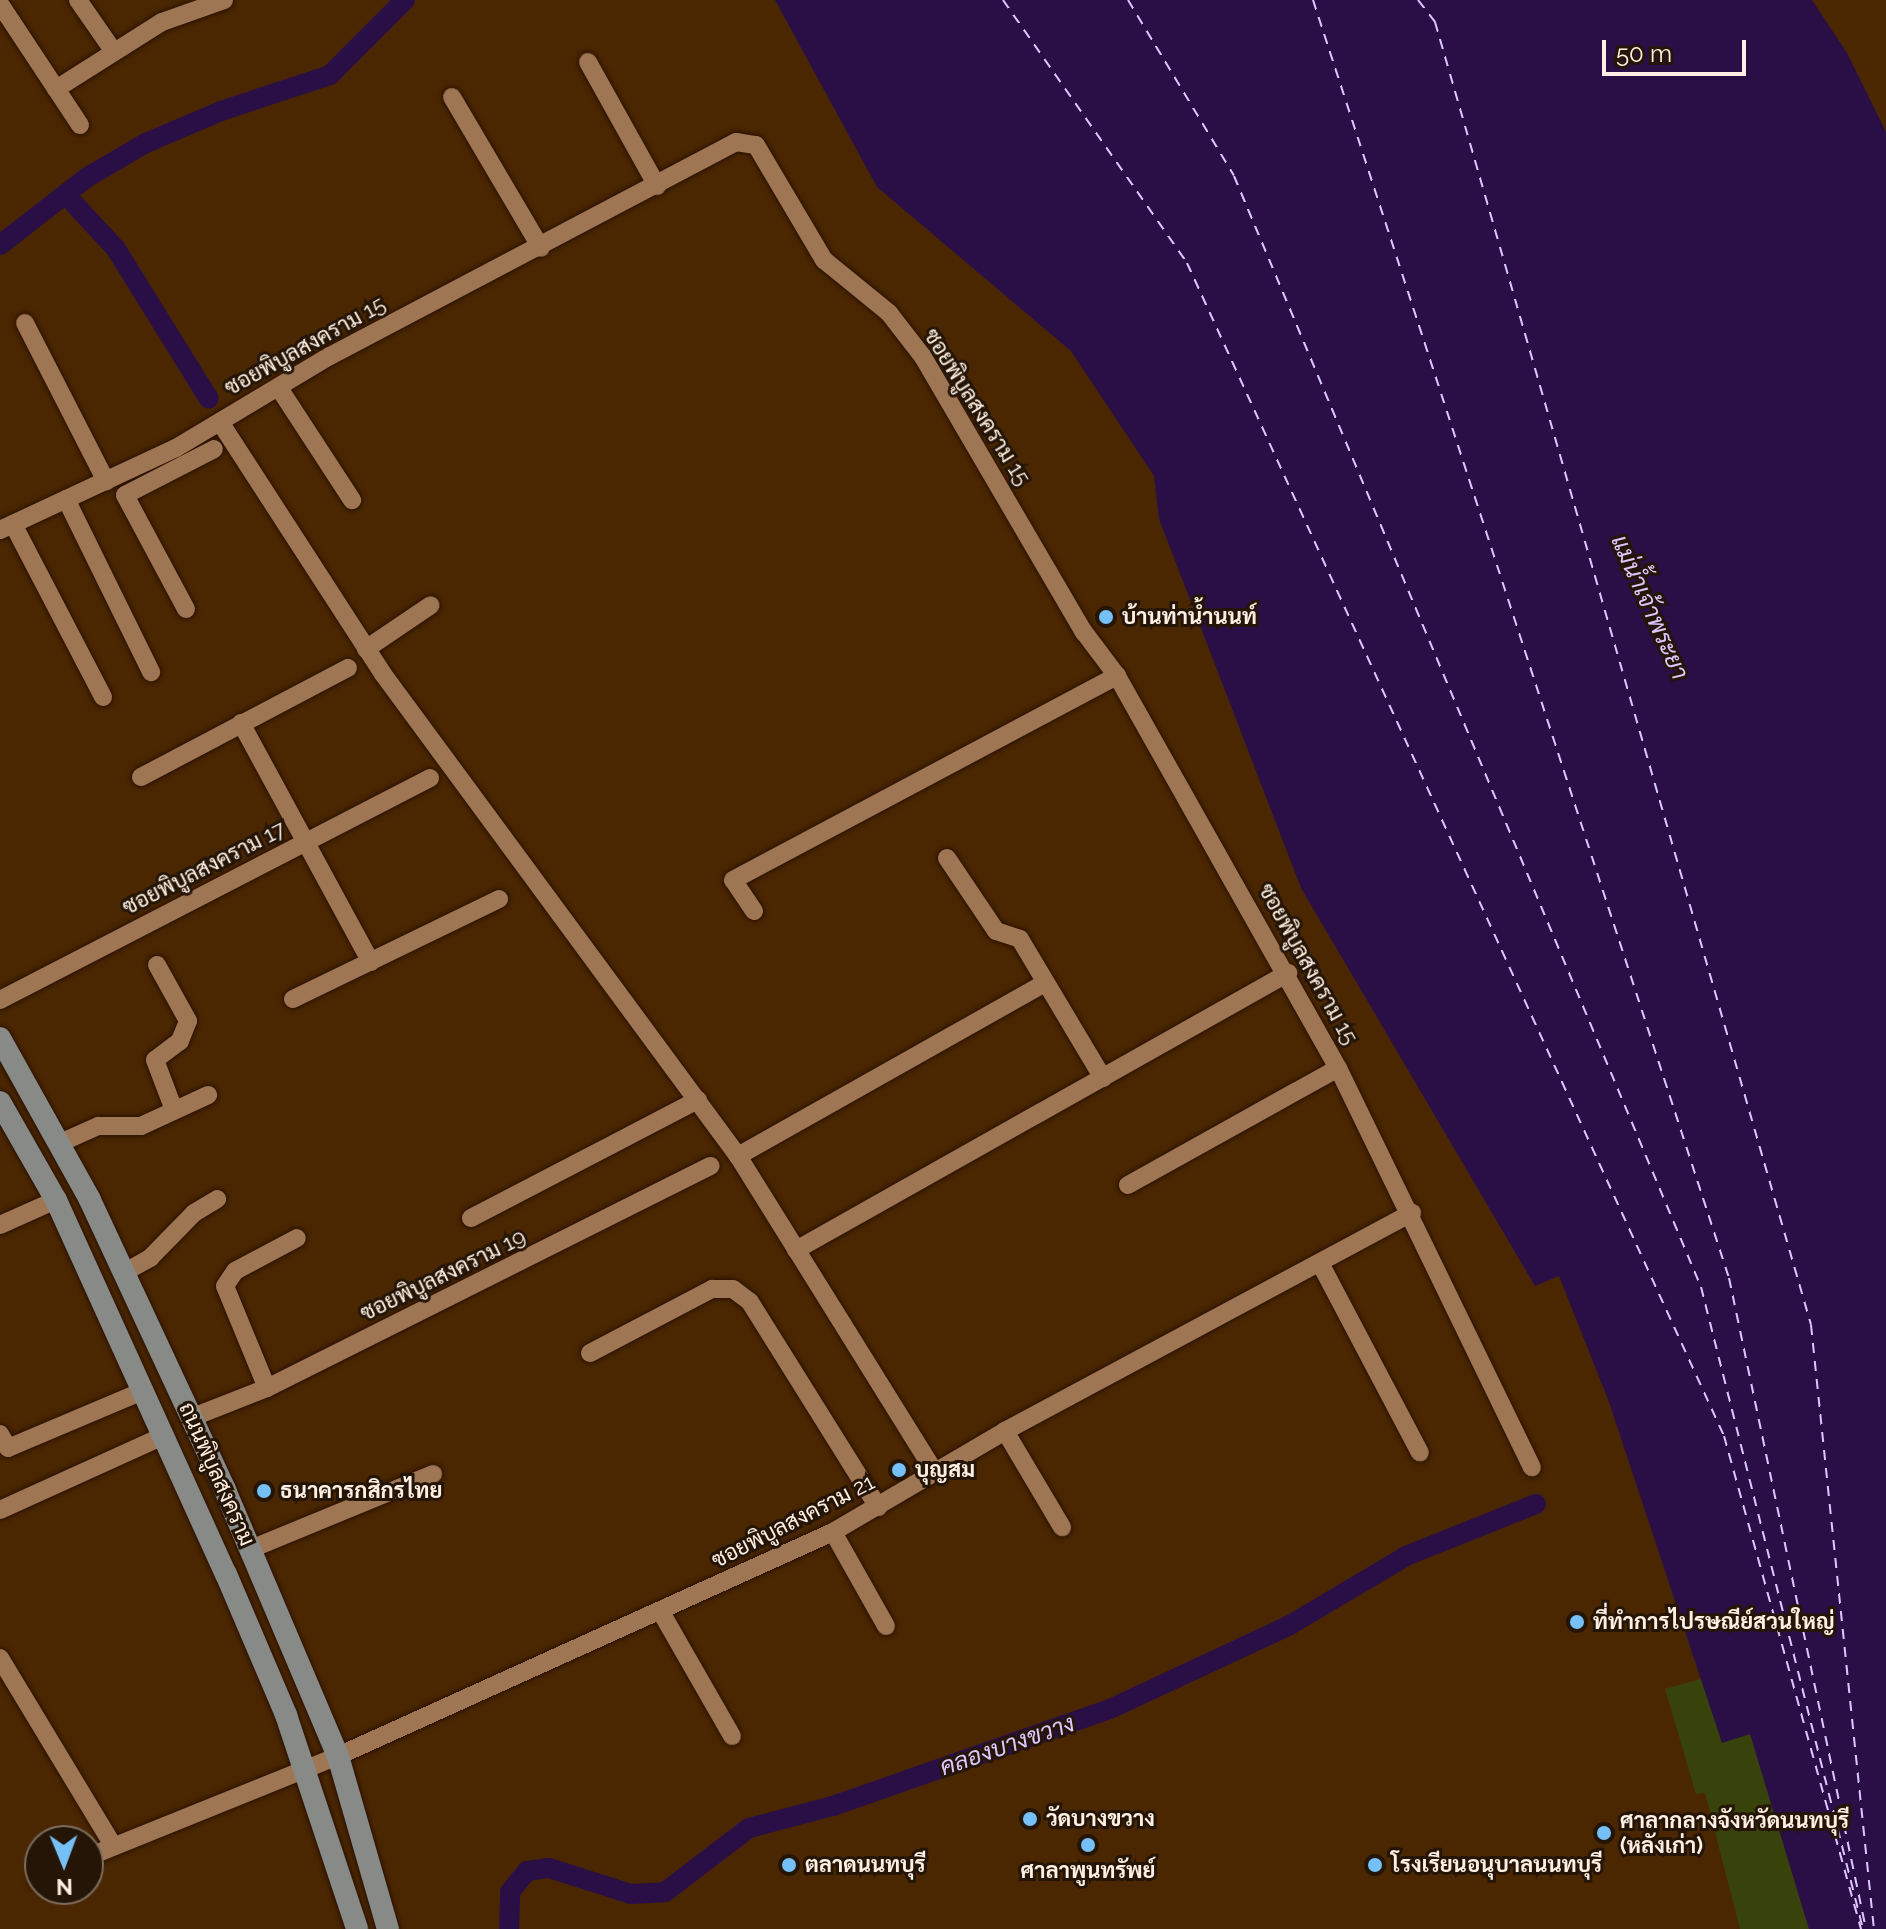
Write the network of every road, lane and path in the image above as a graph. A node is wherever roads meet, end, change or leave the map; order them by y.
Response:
1 (78, 0) edge
2 (224, 0) edge
3 (0, 4) edge
4 (112, 49) junction
5 (588, 62) dead end
6 (56, 89) junction
7 (452, 97) dead end
8 (80, 125) dead end
9 (657, 186) junction
10 (541, 248) junction
11 (25, 323) dead end
12 (279, 388) junction
13 (220, 422) junction
14 (214, 449) dead end
15 (180, 456) junction
16 (106, 481) junction
17 (66, 499) junction
18 (352, 500) dead end
19 (7, 527) edge
20 (431, 605) dead end
21 (186, 609) dead end
22 (366, 649) junction
23 (348, 668) dead end
24 (151, 672) dead end
25 (1117, 676) junction
26 (103, 697) dead end
27 (241, 723) junction
28 (141, 777) dead end
29 (430, 778) dead end
30 (307, 841) junction
31 (947, 858) dead end
32 (499, 899) dead end
33 (754, 911) dead end
34 (371, 962) junction
35 (157, 965) dead end
36 (1288, 973) junction
37 (1045, 983) junction
38 (293, 999) dead end
39 (0, 1000) edge
40 (0, 1038) edge
41 (1338, 1068) junction
42 (1103, 1078) junction
43 (208, 1095) dead end
44 (698, 1100) junction
45 (0, 1102) edge
46 (174, 1110) junction
47 (60, 1143) junction
48 (738, 1156) junction
49 (711, 1166) dead end
50 (1128, 1185) dead end
51 (217, 1199) dead end
52 (56, 1200) junction
53 (1412, 1213) junction
54 (471, 1218) dead end
55 (0, 1225) edge
56 (297, 1238) dead end
57 (796, 1250) junction
58 (1321, 1265) junction
59 (125, 1272) junction
60 (590, 1353) dead end
61 (267, 1388) junction
62 (143, 1391) junction
63 (193, 1417) junction
64 (1005, 1431) junction
65 (165, 1435) junction
66 (3, 1445) edge
67 (1420, 1453) dead end
68 (1532, 1467) dead end
69 (935, 1473) junction
70 (433, 1474) dead end
71 (878, 1507) junction
72 (0, 1510) edge
73 (1062, 1527) dead end
74 (833, 1532) junction
75 (251, 1549) junction
76 (661, 1612) junction
77 (886, 1626) dead end
78 (0, 1658) edge
79 (732, 1736) dead end
80 (338, 1756) junction
81 (306, 1770) junction
82 (113, 1845) junction
83 (104, 1849) edge
84 (357, 1929) edge
85 (388, 1929) edge

1 - 4 street
2 - 4 street
3 - 6 street
4 - 6 street
5 - 9 street
6 - 8 street
7 - 10 street
9 - 10 street, ซอยพิบูลสงคราม 15
9 - 25 street, ซอยพิบูลสงคราม 15
10 - 12 street, ซอยพิบูลสงคราม 15
11 - 16 street
12 - 13 street, ซอยพิบูลสงคราม 15
12 - 18 street
13 - 15 street, ซอยพิบูลสงคราม 15
13 - 22 street
14 - 15 street
15 - 16 street, ซอยพิบูลสงคราม 15
15 - 21 street
16 - 17 street, ซอยพิบูลสงคราม 15
17 - 19 street, ซอยพิบูลสงคราม 15
17 - 24 street
19 - 26 street
20 - 22 street
22 - 44 street
23 - 27 street
25 - 33 street
25 - 36 street, ซอยพิบูลสงคราม 15
27 - 28 street
27 - 30 street
29 - 30 street, ซอยพิบูลสงคราม 17
30 - 34 street
30 - 39 street, ซอยพิบูลสงคราม 17
31 - 37 street
32 - 34 street
34 - 38 street
35 - 46 street
36 - 41 street, ซอยพิบูลสงคราม 15
36 - 42 street
37 - 42 street
37 - 48 street
40 - 47 main road, ถนนพิบูลสงคราม
41 - 50 street
41 - 53 street, ซอยพิบูลสงคราม 15
42 - 57 street
43 - 46 street
44 - 48 street
44 - 54 street
45 - 52 main road, ถนนพิบูลสงคราม
46 - 47 street
47 - 59 main road, ถนนพิบูลสงคราม
48 - 57 street
49 - 61 street, ซอยพิบูลสงคราม 19
51 - 59 street
52 - 55 street
52 - 62 main road, ถนนพิบูลสงคราม
53 - 58 street, ซอยพิบูลสงคราม 21
53 - 68 street, ซอยพิบูลสงคราม 15
56 - 61 street
57 - 69 street
58 - 64 street, ซอยพิบูลสงคราม 21
58 - 67 street
59 - 63 main road, ถนนพิบูลสงคราม
60 - 71 street
61 - 63 street, ซอยพิบูลสงคราม 19
62 - 65 main road, ถนนพิบูลสงคราม
62 - 66 street
63 - 75 main road, ถนนพิบูลสงคราม
64 - 69 street, ซอยพิบูลสงคราม 21
64 - 73 street
65 - 72 street
65 - 81 main road, ถนนพิบูลสงคราม
69 - 71 street, ซอยพิบูลสงคราม 21
70 - 75 street
71 - 74 street, ซอยพิบูลสงคราม 21
74 - 76 street, ซอยพิบูลสงคราม 21
74 - 77 street
75 - 80 main road, ถนนพิบูลสงคราม
76 - 79 street
76 - 80 street, ซอยพิบูลสงคราม 21
78 - 82 street
80 - 81 street, ซอยพิบูลสงคราม 21
80 - 85 main road, ถนนพิบูลสงคราม
81 - 82 street, ซอยพิบูลสงคราม 21
81 - 84 main road, ถนนพิบูลสงคราม
82 - 83 street, ซอยพิบูลสงคราม 21

